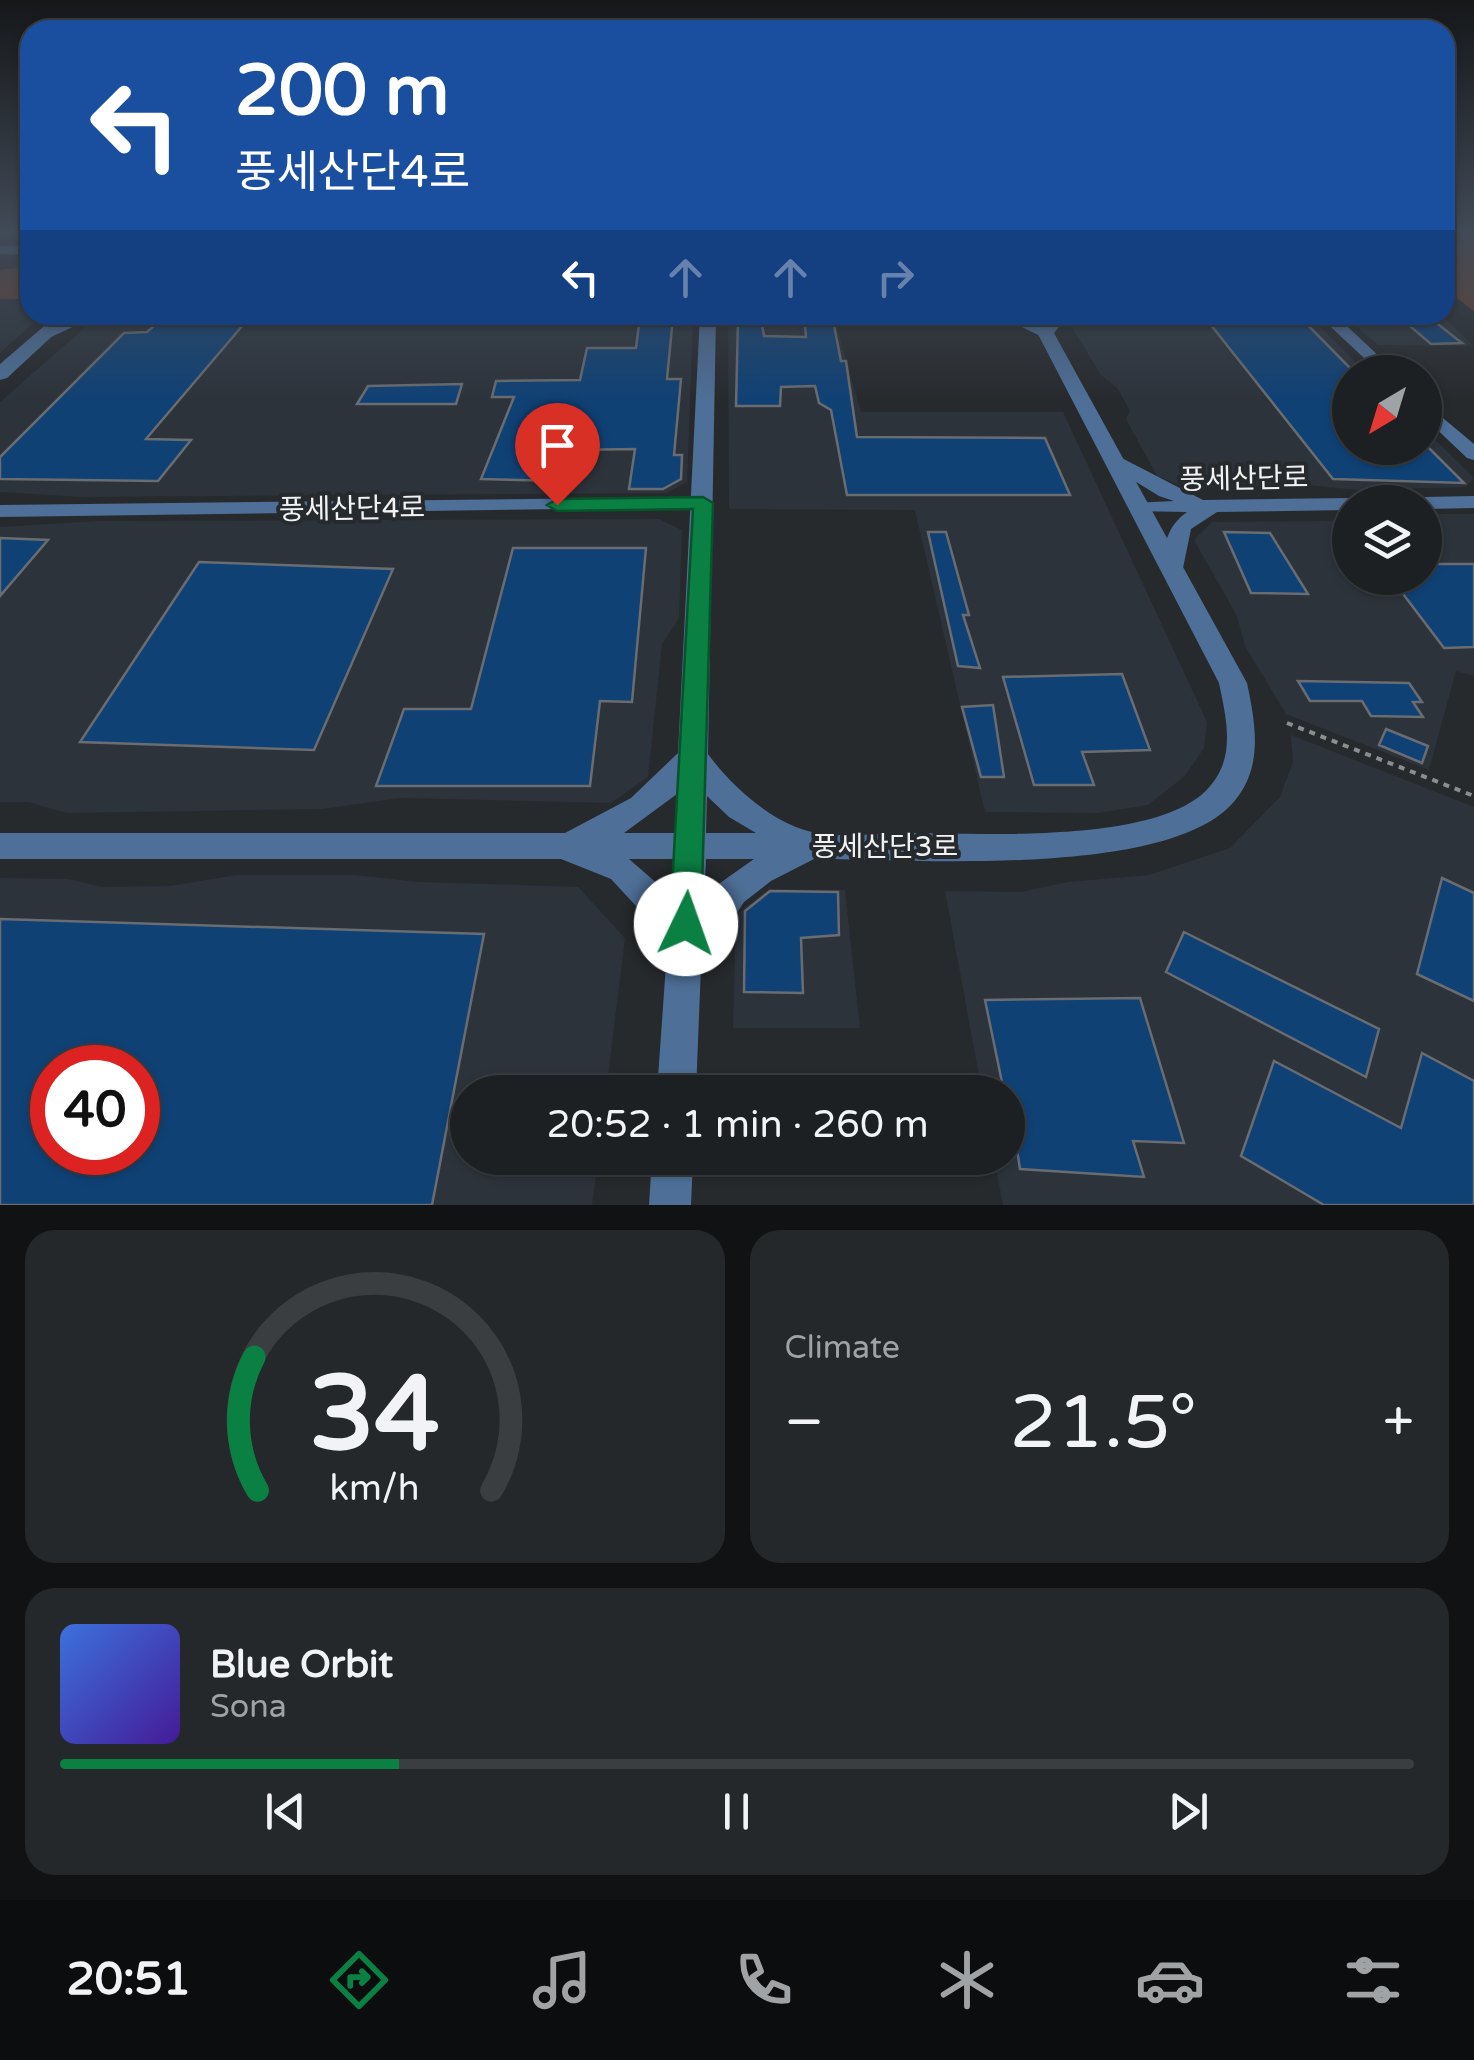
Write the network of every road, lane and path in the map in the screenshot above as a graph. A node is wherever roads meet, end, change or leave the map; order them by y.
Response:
1 (56, 325) edge
2 (68, 325) edge
3 (708, 325) edge
4 (1049, 325) edge
5 (1337, 325) edge
6 (46, 334) junction
7 (1370, 355) edge
8 (0, 374) edge
9 (1442, 424) edge
10 (1474, 454) edge
11 (1114, 460) junction
12 (1474, 502) edge
13 (703, 503) junction
14 (1442, 503) edge
15 (1332, 504) edge
16 (1226, 506) junction
17 (1139, 508) junction
18 (0, 512) edge
19 (1172, 568) junction
20 (1286, 723) dead end
21 (693, 756) junction
22 (1474, 796) edge
23 (0, 846) edge
24 (555, 846) junction
25 (690, 846) junction
26 (813, 846) junction
27 (684, 964) junction
28 (678, 1075) edge
29 (672, 1175) edge
30 (670, 1205) edge

1 - 6 street
2 - 6 street
3 - 13 street
4 - 11 street, 풍세산단3로
5 - 7 street
6 - 8 street
9 - 10 street
11 - 16 street
11 - 17 street, 풍세산단3로
12 - 14 street
13 - 18 street, 풍세산단4로
13 - 21 street
15 - 16 street, 풍세산단로
16 - 17 street, 풍세산단로
16 - 19 street
17 - 19 street, 풍세산단3로
19 - 26 street, 풍세산단3로
20 - 22 path
21 - 24 street
21 - 25 street
21 - 26 street
23 - 24 street, 풍세산단3로
24 - 25 street, 풍세산단3로
24 - 27 street
25 - 26 street, 풍세산단3로
25 - 27 street
26 - 27 street
27 - 28 street
29 - 30 street

